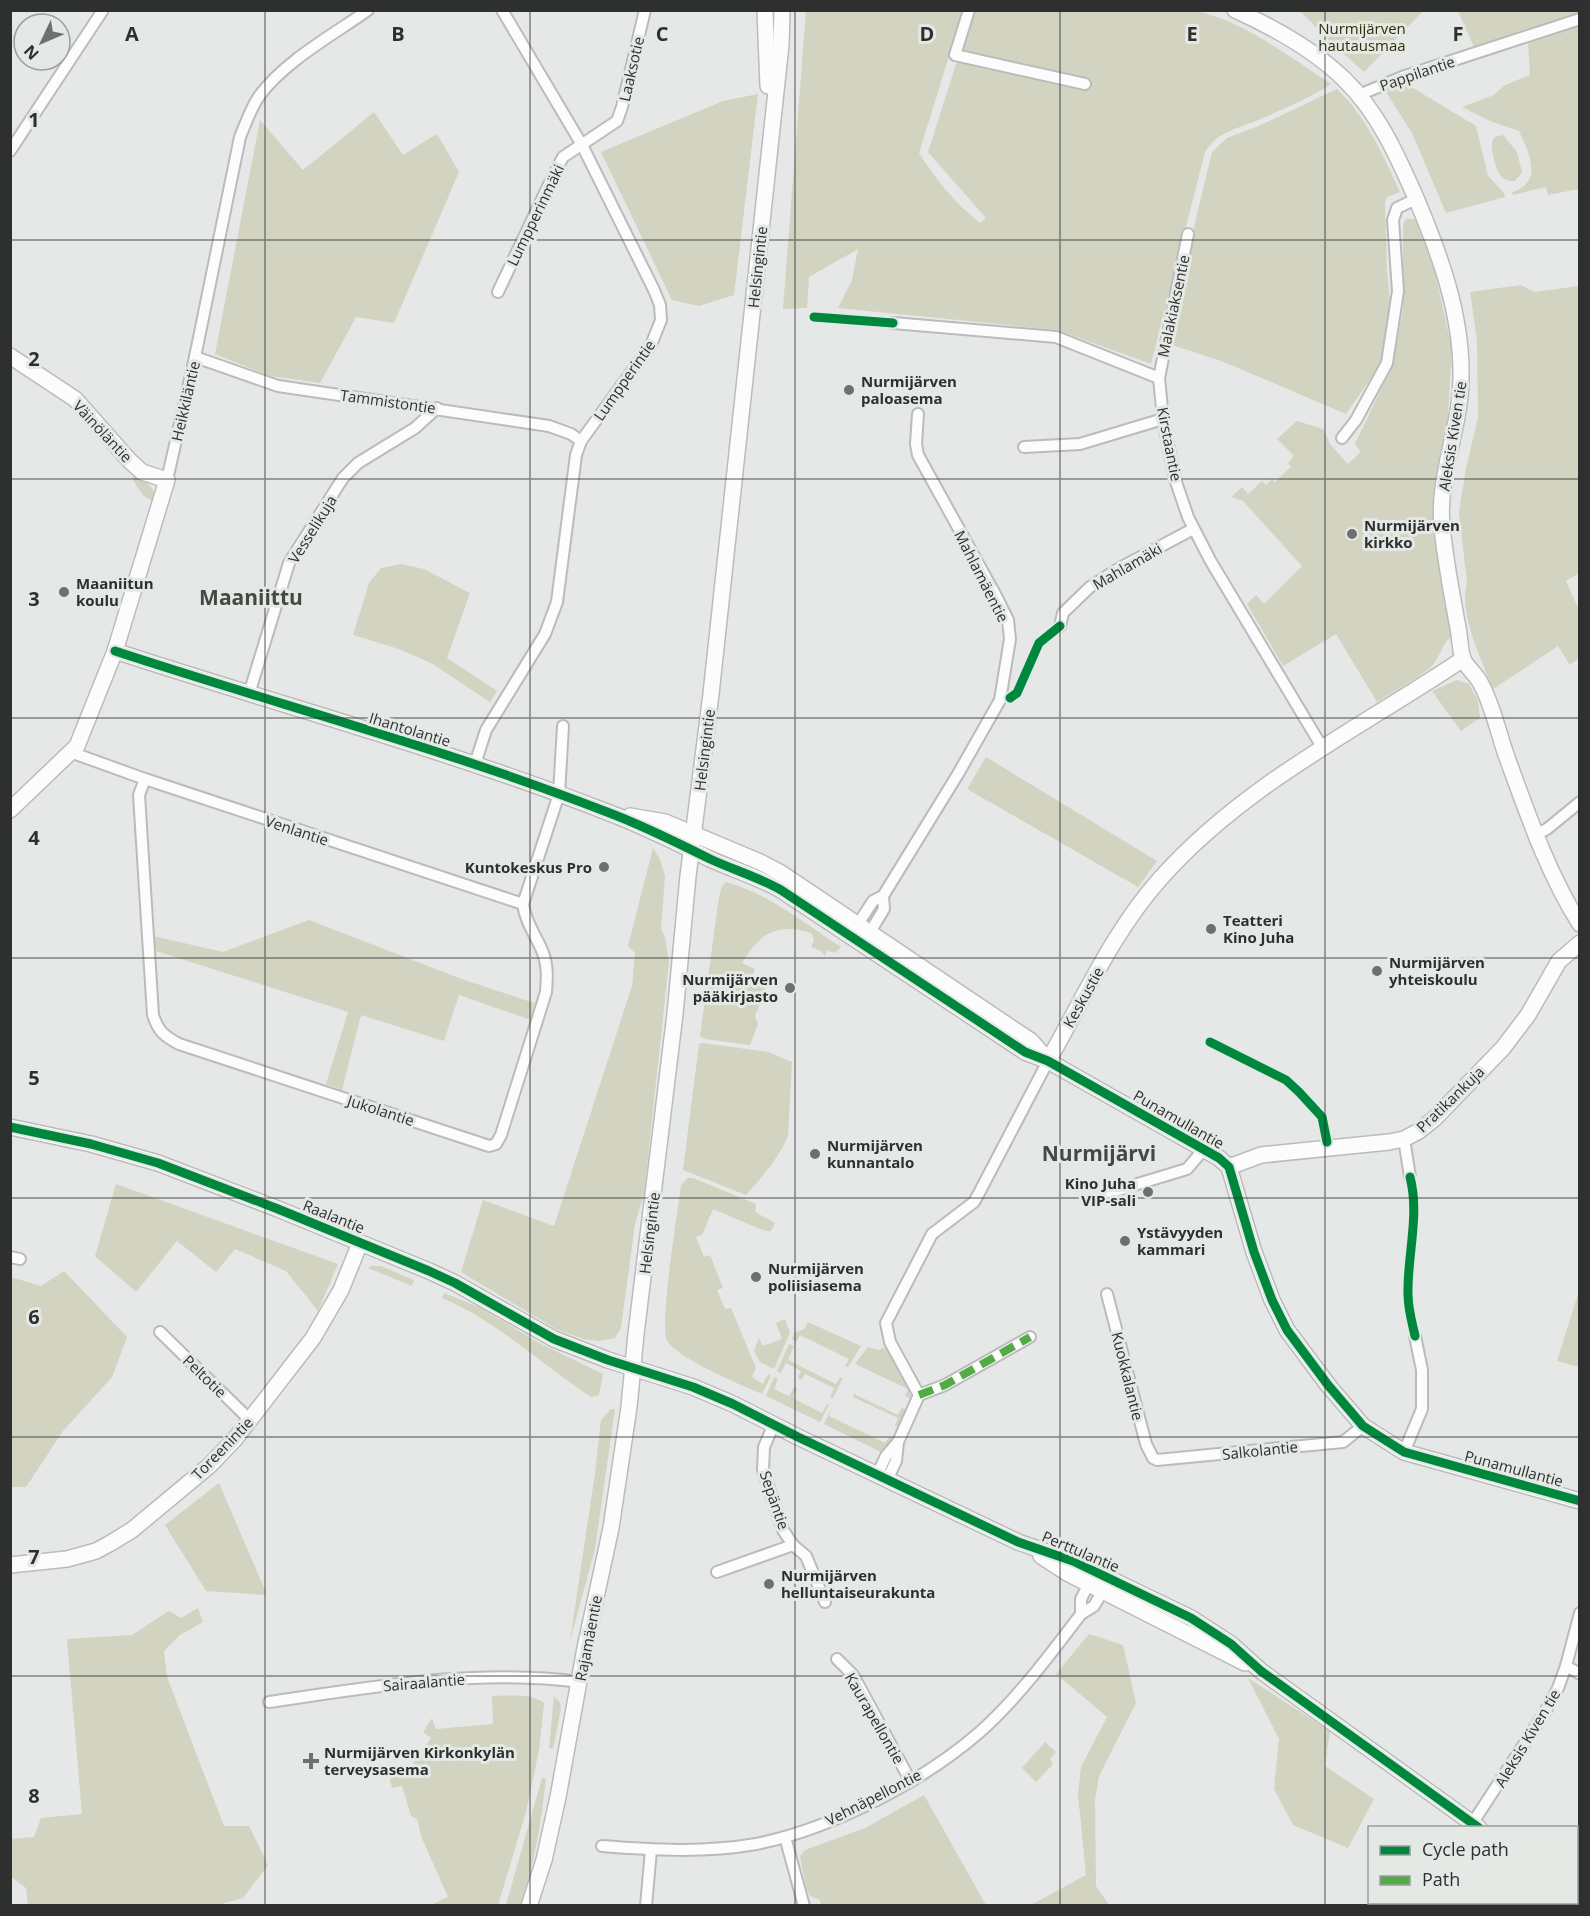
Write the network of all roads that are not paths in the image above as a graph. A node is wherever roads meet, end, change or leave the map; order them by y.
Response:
1 (103, 10) edge
2 (368, 10) edge
3 (502, 10) edge
4 (645, 10) edge
5 (765, 10) edge
6 (782, 10) edge
7 (969, 10) edge
8 (1235, 10) edge
9 (1580, 19) edge
10 (1085, 84) dead end
11 (1359, 95) junction
12 (770, 131) junction
13 (582, 145) junction
14 (10, 151) edge
15 (1416, 199) junction
16 (1188, 234) dead end
17 (498, 292) dead end
18 (893, 323) dead end
19 (10, 356) edge
20 (195, 357) junction
21 (1159, 378) junction
22 (437, 408) junction
23 (918, 414) dead end
24 (1163, 419) junction
25 (1342, 438) dead end
26 (581, 441) junction
27 (1024, 447) dead end
28 (167, 480) junction
29 (1193, 529) junction
30 (1060, 626) dead end
31 (115, 651) junction
32 (1463, 659) junction
33 (249, 694) junction
34 (563, 726) dead end
35 (1322, 747) junction
36 (73, 753) junction
37 (474, 764) junction
38 (145, 779) junction
39 (559, 794) junction
40 (1580, 802) edge
41 (10, 810) edge
42 (1537, 834) junction
43 (693, 842) junction
44 (523, 904) junction
45 (1580, 924) edge
46 (863, 934) junction
47 (1580, 943) edge
48 (1048, 1061) junction
49 (10, 1127) edge
50 (1404, 1139) junction
51 (1204, 1149) junction
52 (1229, 1167) junction
53 (1410, 1177) dead end
54 (1108, 1193) dead end
55 (360, 1243) junction
56 (1107, 1294) dead end
57 (160, 1332) dead end
58 (1030, 1336) dead end
59 (1415, 1336) dead end
60 (633, 1368) junction
61 (919, 1395) junction
62 (250, 1420) junction
63 (774, 1424) junction
64 (1363, 1426) junction
65 (1404, 1452) junction
66 (1153, 1458) joint
67 (882, 1478) junction
68 (1580, 1501) edge
69 (793, 1545) junction
70 (10, 1565) edge
71 (717, 1572) dead end
72 (1092, 1578) junction
73 (1106, 1585) junction
74 (825, 1602) dead end
75 (1580, 1613) edge
76 (1081, 1614) junction
77 (837, 1659) dead end
78 (1566, 1666) junction
79 (1580, 1674) edge
80 (580, 1682) junction
81 (269, 1702) dead end
82 (910, 1780) junction
83 (1474, 1826) edge
84 (785, 1837) junction
85 (602, 1846) dead end
86 (651, 1850) junction
87 (529, 1905) edge
88 (646, 1905) edge
89 (804, 1905) edge

1 - 14 street
2 - 20 street, Heikkiläntie
3 - 13 street, Lumpperintie
4 - 13 street, Laaksotie
5 - 12 street, Helsingintie
6 - 12 street, Helsingintie
7 - 10 street
8 - 11 street, Aleksis Kiven tie
9 - 11 street, Pappilantie
11 - 15 street, Aleksis Kiven tie
12 - 43 street, Helsingintie
13 - 17 street, Lumpperinmäki
13 - 26 street, Lumpperintie
15 - 25 street
15 - 32 street, Aleksis Kiven tie
16 - 21 street, Malakiaksentie
18 - 21 street
19 - 28 street, Väinöläntie
20 - 22 street, Tammistontie
20 - 28 street, Heikkiläntie
21 - 24 street, Kirstaantie
22 - 26 street, Tammistontie
22 - 33 street, Vesselikuja
23 - 46 street, Mahlamäentie
24 - 27 street
24 - 29 street, Kirstaantie
26 - 37 street, Lumpperintie
28 - 31 street, Heikkiläntie
29 - 30 street, Mahlamäki
29 - 35 street, Kirstaantie
31 - 33 street, Ihantolantie
31 - 36 street, Heikkiläntie
32 - 35 street, Keskustie
32 - 42 street, Aleksis Kiven tie
33 - 37 street, Ihantolantie
34 - 39 street
35 - 48 street, Keskustie
36 - 38 street, Venlantie
36 - 41 street, Heikkiläntie
37 - 39 street, Ihantolantie
38 - 44 street, Venlantie
38 - 44 street, Jukolantie
39 - 43 street, Ihantolantie
39 - 44 street
40 - 42 street
42 - 45 street, Aleksis Kiven tie
43 - 46 street, Punamullantie
43 - 60 street, Helsingintie
46 - 48 street, Punamullantie
47 - 50 street, Pratikankuja
48 - 51 street, Punamullantie
48 - 61 street, Keskustie
49 - 55 street, Raalantie
50 - 52 street, Pratikankuja
50 - 53 street
51 - 52 street, Punamullantie
51 - 54 street
52 - 64 street, Punamullantie
55 - 60 street, Raalantie
55 - 62 street, Toreenintie
56 - 66 street, Kuokkalantie
57 - 62 street, Peltotie
58 - 61 street
59 - 65 street
60 - 63 street, Perttulantie
60 - 80 street, Rajamäentie
61 - 67 street
62 - 70 street, Toreenintie
63 - 67 street, Perttulantie
63 - 69 street, Sepäntie
64 - 65 street, Punamullantie
64 - 66 street, Salkolantie
65 - 68 street, Punamullantie
67 - 72 street, Perttulantie
69 - 71 street
69 - 74 street, Sepäntie
72 - 73 street, Perttulantie
72 - 76 street, Vehnäpellontie
73 - 76 street, Vehnäpellontie
73 - 83 street, Perttulantie
75 - 78 street, Aleksis Kiven tie
76 - 82 street, Vehnäpellontie
77 - 82 street, Kaurapellontie
78 - 79 street
78 - 83 street, Aleksis Kiven tie
80 - 81 street, Sairaalantie
80 - 87 street, Rajamäentie
82 - 84 street, Vehnäpellontie
84 - 86 street, Vehnäpellontie
84 - 89 street
85 - 86 street, Vehnäpellontie
86 - 88 street

